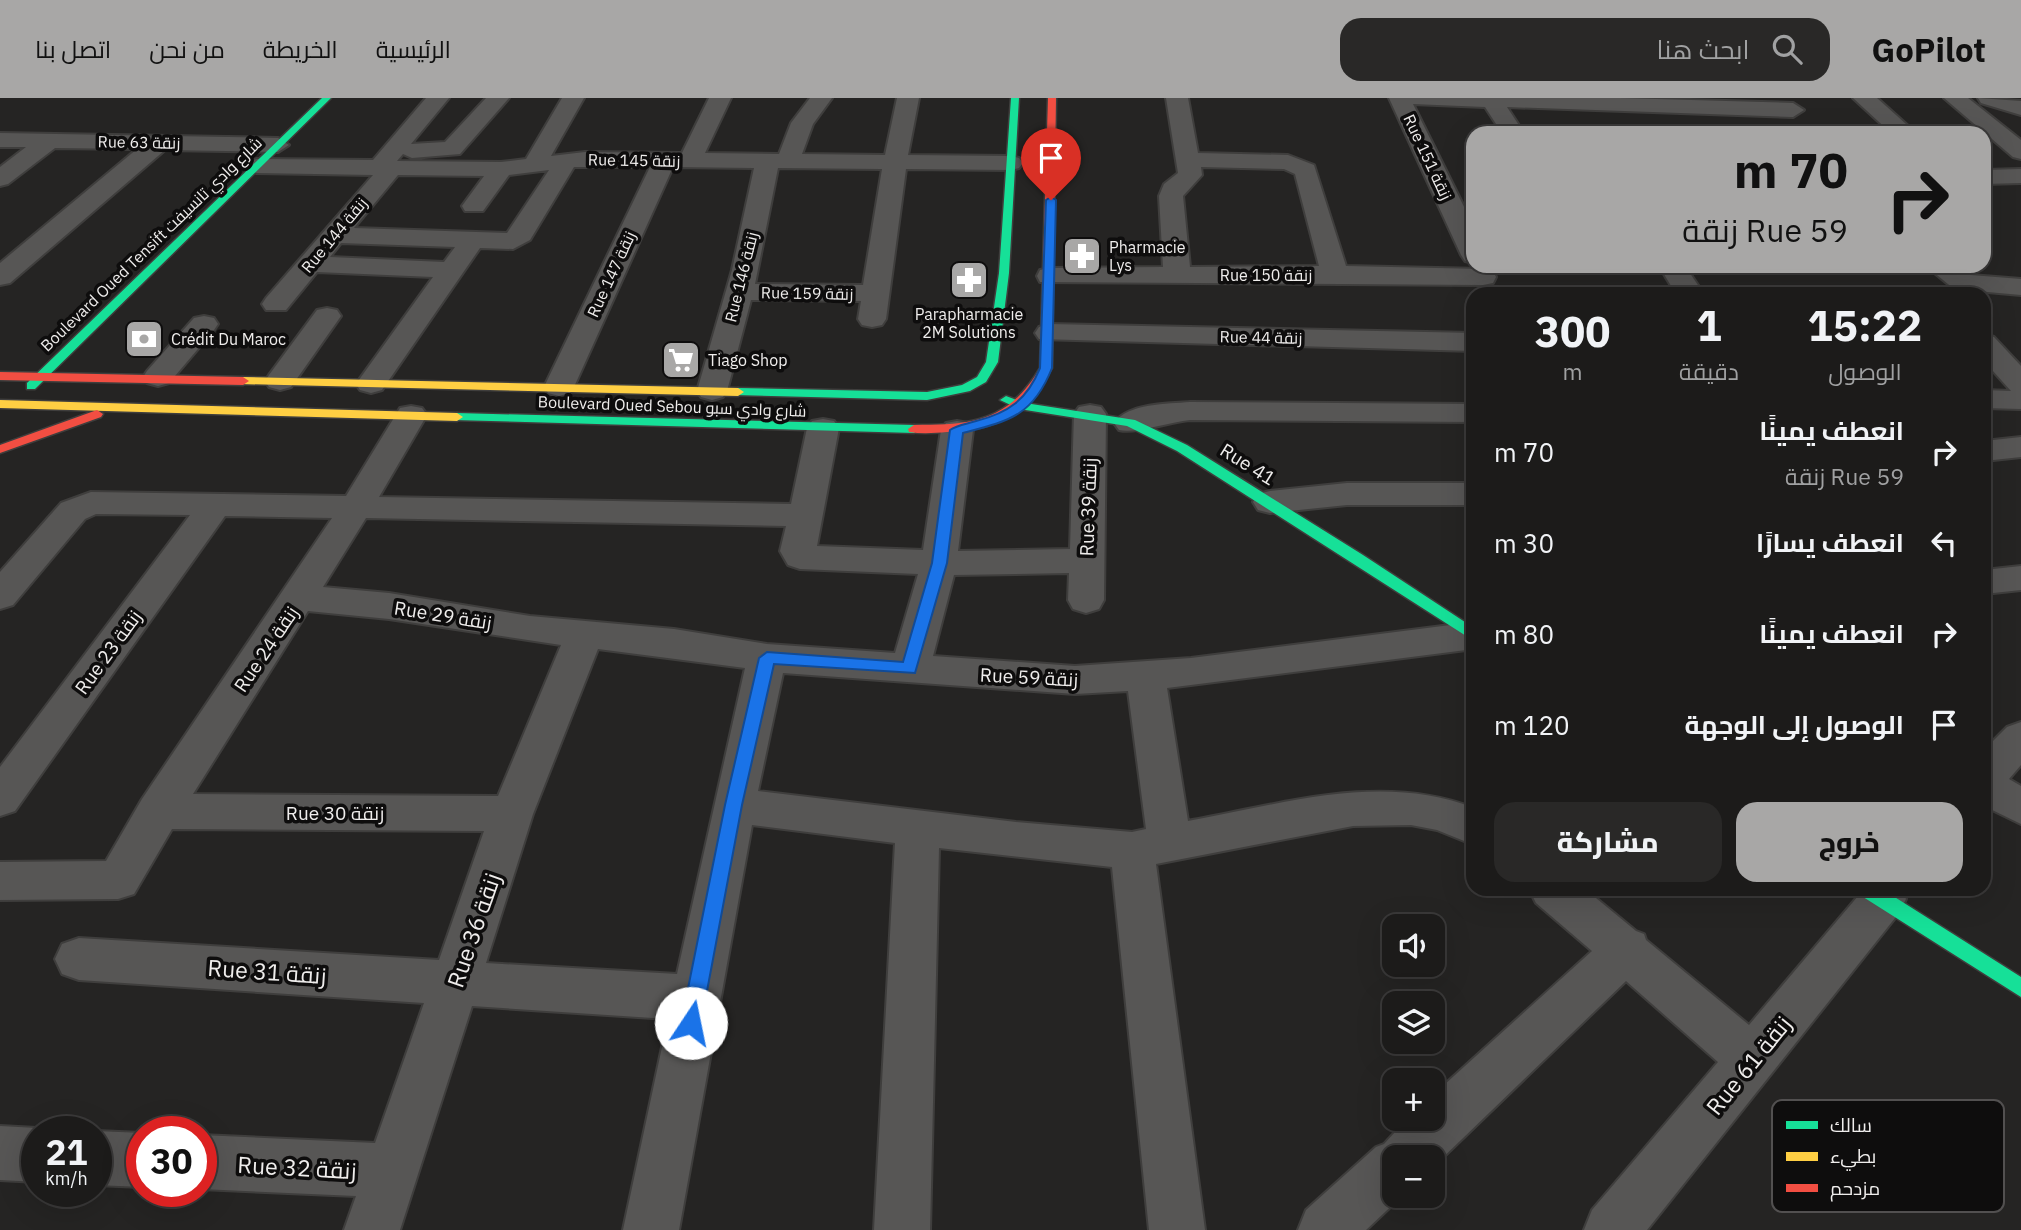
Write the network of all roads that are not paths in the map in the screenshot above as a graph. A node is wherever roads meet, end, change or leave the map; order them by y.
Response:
1 (327, 98) edge
2 (438, 98) edge
3 (498, 98) edge
4 (573, 98) edge
5 (720, 98) edge
6 (821, 98) edge
7 (908, 98) edge
8 (1015, 98) edge
9 (1052, 98) edge
10 (1177, 98) edge
11 (1400, 98) edge
12 (1418, 98) edge
13 (1864, 98) edge
14 (1955, 98) edge
15 (1989, 98) edge
16 (1491, 99) edge
17 (1581, 99) edge
18 (1657, 101) edge
19 (2021, 108) edge
20 (1794, 111) edge
21 (1673, 124) dead end
22 (1508, 126) edge
23 (1897, 126) edge
24 (1989, 126) edge
25 (1991, 127) edge
26 (0, 140) edge
27 (49, 141) junction
28 (160, 142) junction
29 (278, 145) junction
30 (2021, 152) edge
31 (567, 160) junction
32 (677, 161) junction
33 (388, 162) junction
34 (778, 162) junction
35 (895, 162) junction
36 (1011, 163) junction
37 (257, 166) junction
38 (534, 166) junction
39 (501, 169) junction
40 (1187, 170) junction
41 (0, 178) edge
42 (1251, 185) dead end
43 (474, 206) dead end
44 (334, 235) junction
45 (1466, 239) edge
46 (472, 241) junction
47 (309, 264) junction
48 (452, 270) junction
49 (1482, 273) edge
50 (1948, 273) edge
51 (1335, 274) junction
52 (1177, 275) junction
53 (1050, 276) junction
54 (0, 277) edge
55 (2021, 287) edge
56 (739, 292) junction
57 (276, 304) dead end
58 (327, 316) dead end
59 (204, 324) dead end
60 (1049, 333) junction
61 (1466, 342) edge
62 (1991, 357) edge
63 (0, 376) edge
64 (40, 376) junction
65 (158, 377) junction
66 (280, 381) junction
67 (372, 384) junction
68 (975, 386) junction
69 (559, 387) junction
70 (712, 391) junction
71 (2012, 398) edge
72 (6, 404) edge
73 (1023, 406) junction
74 (113, 407) junction
75 (1466, 413) edge
76 (1090, 414) junction
77 (411, 415) junction
78 (0, 417) edge
79 (1130, 423) junction
80 (823, 428) junction
81 (957, 430) junction
82 (2021, 447) edge
83 (0, 450) edge
84 (1991, 450) edge
85 (1466, 494) edge
86 (1270, 502) junction
87 (216, 505) junction
88 (360, 505) junction
89 (806, 515) junction
90 (0, 549) edge
91 (40, 551) junction
92 (1086, 561) junction
93 (939, 563) junction
94 (2021, 578) edge
95 (1991, 581) edge
96 (0, 596) edge
97 (300, 598) junction
98 (1086, 600) dead end
99 (1466, 630) edge
100 (584, 634) junction
101 (1466, 636) edge
102 (767, 658) junction
103 (910, 669) junction
104 (1146, 677) junction
105 (2021, 738) edge
106 (1991, 770) edge
107 (1991, 789) edge
108 (0, 799) edge
109 (734, 805) junction
110 (2021, 807) edge
111 (157, 811) junction
112 (512, 814) junction
113 (1466, 824) edge
114 (918, 828) junction
115 (1151, 846) junction
116 (0, 881) edge
117 (1561, 896) edge
118 (1874, 896) edge
119 (1878, 896) edge
120 (1627, 949) junction
121 (79, 958) dead end
122 (455, 983) junction
123 (2021, 988) edge
124 (696, 998) junction
125 (1754, 1060) junction
126 (1418, 1145) edge
127 (0, 1153) edge
128 (21, 1154) edge
129 (217, 1163) edge
130 (392, 1171) junction
131 (1382, 1178) edge
132 (372, 1230) edge
133 (651, 1230) edge
134 (902, 1230) edge
135 (1177, 1230) edge
136 (1326, 1230) edge
137 (1612, 1230) edge

1 - 29 street, Boulevard Oued Tensift شارع وادي تانسيفت
2 - 33 street, Rue 144 زنقة
3 - 33 street
4 - 38 street
5 - 32 street, Rue 147 زنقة
6 - 34 street, Rue 146 زنقة
7 - 35 street
8 - 36 street
9 - 53 street
10 - 40 street
11 - 45 street, Rue 151 زنقة
12 - 16 street
13 - 23 street
14 - 24 street
15 - 19 street
16 - 17 street
16 - 22 street
17 - 18 street
18 - 20 street
18 - 21 street
25 - 30 street
26 - 27 street, Rue 63 زنقة
27 - 28 street, Rue 63 زنقة
27 - 41 street
28 - 29 street, Rue 63 زنقة
28 - 54 street
29 - 37 street, Boulevard Oued Tensift شارع وادي تانسيفت
31 - 32 street, Rue 145 زنقة
31 - 38 street, Rue 145 زنقة
31 - 46 street
32 - 34 street, Rue 145 زنقة
32 - 69 street, Rue 147 زنقة
33 - 37 street, Rue 145 زنقة
33 - 39 street, Rue 145 زنقة
33 - 44 street, Rue 144 زنقة
34 - 35 street, Rue 145 زنقة
34 - 56 street, Rue 146 زنقة
35 - 36 street, Rue 145 زنقة
35 - 56 street, Rue 159 زنقة
36 - 68 street
37 - 64 street, Boulevard Oued Tensift شارع وادي تانسيفت
38 - 39 street, Rue 145 زنقة
39 - 43 street
40 - 42 street
40 - 51 street
40 - 52 street
44 - 46 street
44 - 47 street, Rue 144 زنقة
46 - 48 street
47 - 48 street
47 - 57 street, Rue 144 زنقة
48 - 67 street
49 - 51 street, Rue 150 زنقة
50 - 55 street
51 - 52 street, Rue 150 زنقة
52 - 53 street, Rue 150 زنقة
53 - 60 street
56 - 70 street, Rue 146 زنقة
58 - 66 street
59 - 65 street
60 - 61 street, Rue 44 زنقة
60 - 73 street
62 - 71 street
63 - 64 street, Boulevard Oued Sebou شارع وادي سبو
64 - 65 street, Boulevard Oued Sebou شارع وادي سبو
64 - 72 street, Boulevard Oued Tensift شارع وادي تانسيفت
65 - 66 street, Boulevard Oued Sebou شارع وادي سبو
66 - 67 street, Boulevard Oued Sebou شارع وادي سبو
67 - 69 street, Boulevard Oued Sebou شارع وادي سبو
68 - 70 street, Boulevard Oued Sebou شارع وادي سبو
68 - 73 street, Rue 41
69 - 70 street, Boulevard Oued Sebou شارع وادي سبو
72 - 74 street, Boulevard Oued Sebou شارع وادي سبو
72 - 78 street, Boulevard Oued Tensift شارع وادي تانسيفت
73 - 76 street, Rue 41
73 - 81 street, Boulevard Oued Sebou شارع وادي سبو
74 - 77 street, Boulevard Oued Sebou شارع وادي سبو
74 - 83 street
75 - 79 street
76 - 79 street, Rue 41
76 - 92 street, Rue 39 زنقة
77 - 80 street, Boulevard Oued Sebou شارع وادي سبو
77 - 88 street, Rue 24 زنقة
79 - 86 street, Rue 41
80 - 81 street, Boulevard Oued Sebou شارع وادي سبو
80 - 89 street
81 - 93 street
82 - 84 street
85 - 86 street
86 - 99 street, Rue 41
87 - 88 street
87 - 91 street
87 - 108 street, Rue 23 زنقة
88 - 89 street
88 - 97 street, Rue 24 زنقة
89 - 93 street
90 - 91 street
91 - 96 street
92 - 93 street
92 - 98 street, Rue 39 زنقة
93 - 103 street
94 - 95 street
97 - 100 street, Rue 29 زنقة
97 - 111 street, Rue 24 زنقة
100 - 102 street, Rue 59 زنقة
100 - 112 street, Rue 36 زنقة
101 - 104 street, Rue 59 زنقة
102 - 103 street, Rue 59 زنقة
102 - 109 street
103 - 104 street, Rue 59 زنقة
104 - 115 street
105 - 106 street
107 - 110 street
109 - 114 street
109 - 124 street
111 - 112 street, Rue 30 زنقة
111 - 116 street, Rue 24 زنقة
112 - 122 street, Rue 36 زنقة
113 - 115 street
114 - 115 street
114 - 134 street
115 - 135 street
117 - 120 street
118 - 125 street, Rue 61 زنقة
119 - 123 street
120 - 125 street
120 - 126 street
121 - 122 street, Rue 31 زنقة
122 - 124 street, Rue 31 زنقة
122 - 130 street, Rue 36 زنقة
124 - 133 street
125 - 137 street, Rue 61 زنقة
127 - 128 street
129 - 130 street, Rue 32 زنقة
130 - 132 street, Rue 36 زنقة
131 - 136 street

